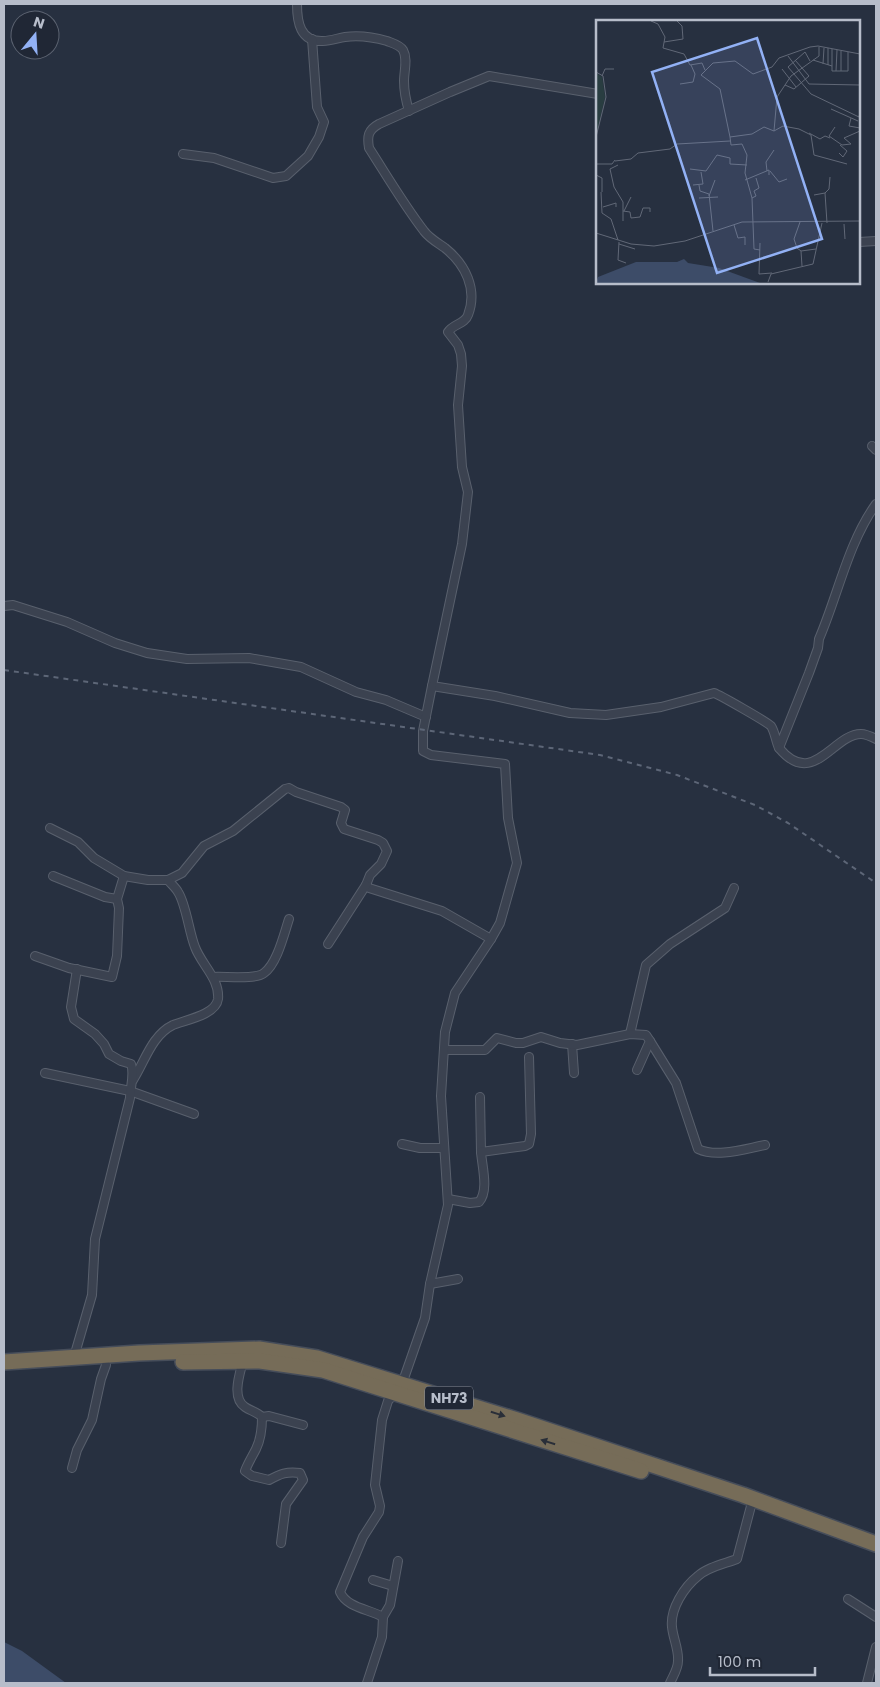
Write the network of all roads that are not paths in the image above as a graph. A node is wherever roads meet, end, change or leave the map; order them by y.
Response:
1 (297, 4) edge
2 (312, 39) junction
3 (596, 94) edge
4 (409, 111) junction
5 (182, 154) dead end
6 (876, 241) edge
7 (860, 242) edge
8 (876, 504) edge
9 (4, 606) edge
10 (432, 686) junction
11 (426, 717) junction
12 (876, 739) edge
13 (779, 748) junction
14 (50, 828) dead end
15 (53, 876) dead end
16 (124, 876) junction
17 (168, 880) junction
18 (366, 886) junction
19 (734, 888) dead end
20 (117, 899) junction
21 (289, 919) dead end
22 (491, 939) junction
23 (328, 944) dead end
24 (35, 956) dead end
25 (77, 969) junction
26 (213, 976) junction
27 (630, 1034) junction
28 (650, 1041) junction
29 (572, 1044) junction
30 (444, 1050) junction
31 (529, 1057) dead end
32 (637, 1070) dead end
33 (574, 1072) dead end
34 (45, 1073) dead end
35 (130, 1087) junction
36 (480, 1097) dead end
37 (194, 1114) dead end
38 (402, 1144) dead end
39 (765, 1145) dead end
40 (444, 1148) junction
41 (481, 1152) junction
42 (448, 1199) junction
43 (458, 1279) dead end
44 (430, 1284) junction
45 (74, 1357) junction
46 (243, 1361) junction
47 (4, 1362) edge
48 (106, 1364) junction
49 (4, 1372) edge
50 (398, 1388) junction
51 (262, 1417) junction
52 (303, 1425) dead end
53 (72, 1468) dead end
54 (751, 1506) junction
55 (281, 1543) dead end
56 (876, 1544) edge
57 (876, 1553) edge
58 (398, 1561) dead end
59 (373, 1580) dead end
60 (393, 1586) junction
61 (848, 1599) dead end
62 (383, 1617) junction
63 (876, 1617) edge
64 (876, 1648) edge
65 (368, 1683) edge
66 (670, 1683) edge
67 (867, 1683) edge

1 - 2 street
2 - 4 street
2 - 5 street
3 - 4 street
4 - 10 street
6 - 7 street
8 - 13 street
9 - 11 street
10 - 11 street
10 - 13 street
11 - 22 street
12 - 13 street
14 - 16 street
15 - 20 street
16 - 17 street
16 - 20 street
17 - 18 street
17 - 26 street
18 - 22 street
18 - 23 street
19 - 27 street
20 - 25 street
21 - 26 street
22 - 30 street
24 - 25 street
25 - 35 street
26 - 35 street
27 - 28 street
27 - 29 street
28 - 32 street
28 - 39 street
29 - 30 street
29 - 33 street
30 - 40 street
31 - 41 street
34 - 35 street
35 - 37 street
35 - 45 street
36 - 41 street
38 - 40 street
40 - 42 street
41 - 42 street
42 - 44 street
43 - 44 street
44 - 50 street
45 - 47 highway, NH73
45 - 50 highway, NH73
46 - 48 highway, NH73
46 - 50 highway, NH73
46 - 51 street
48 - 49 highway, NH73
48 - 53 street
54 -> 50 highway, NH73
50 -> 56 highway, NH73
50 - 62 street
51 - 52 street
51 - 55 street
54 - 57 highway, NH73
54 - 66 street
58 - 60 street
59 - 60 street
60 - 62 street
61 - 63 street
62 - 65 street
64 - 67 street

